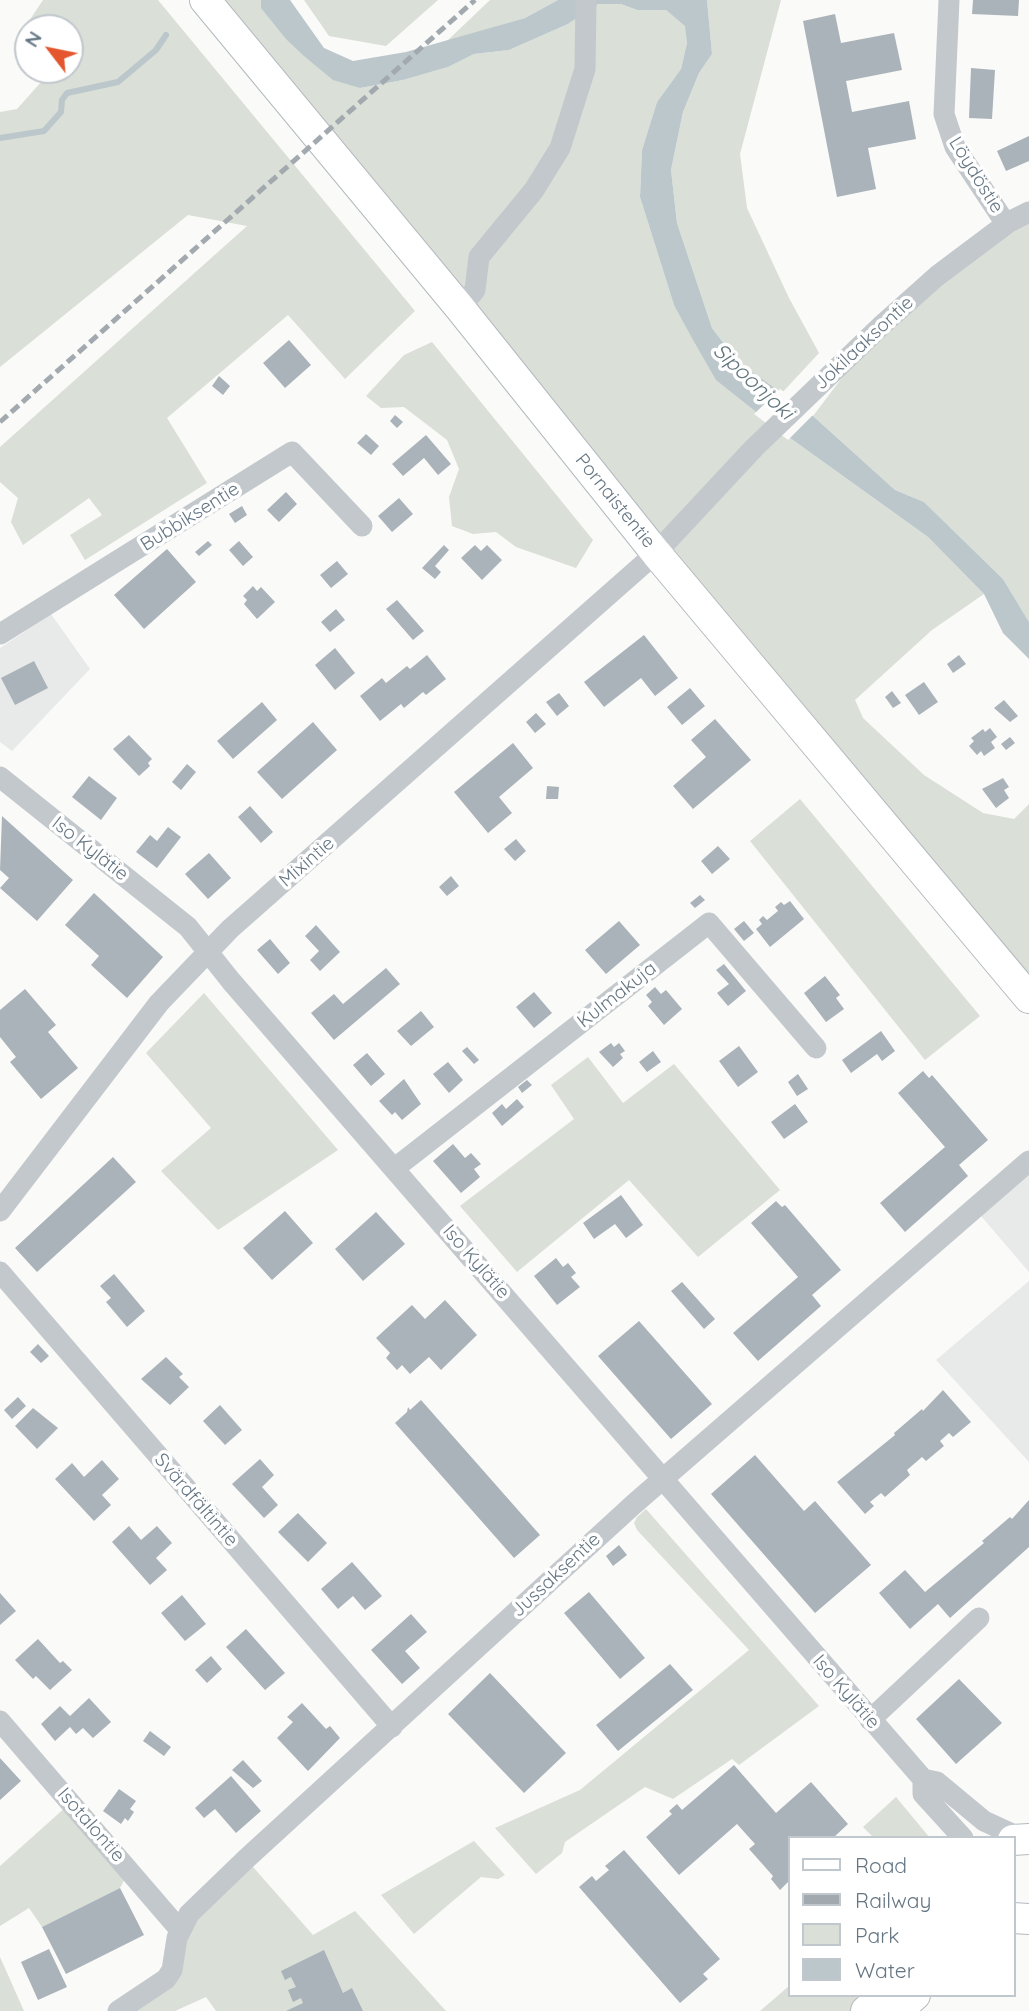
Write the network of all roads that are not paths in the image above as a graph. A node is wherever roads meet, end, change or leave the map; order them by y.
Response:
1 (205, 0) edge
2 (949, 0) edge
3 (585, 9) edge
4 (1029, 212) edge
5 (1006, 224) junction
6 (460, 308) junction
7 (362, 526) dead end
8 (656, 553) junction
9 (0, 634) edge
10 (0, 777) edge
11 (208, 951) junction
12 (1029, 998) edge
13 (816, 1048) dead end
14 (1029, 1161) edge
15 (395, 1168) junction
16 (0, 1211) edge
17 (0, 1272) edge
18 (662, 1479) junction
19 (979, 1618) dead end
20 (870, 1720) junction
21 (0, 1721) edge
22 (392, 1727) junction
23 (923, 1779) junction
24 (961, 1836) edge
25 (1022, 1839) edge
26 (180, 1930) junction
27 (882, 1997) edge
28 (913, 1997) edge
29 (118, 2011) edge
30 (866, 2011) edge
31 (897, 2011) edge

1 - 6 street, Pornaistentie
2 - 5 street, Löydöstie
3 - 6 street
4 - 5 street, Jokilaaksontie
5 - 8 street, Jokilaaksontie
6 - 8 street, Pornaistentie
7 - 9 street, Bubbiksentie
8 - 11 street, Mixintie
8 - 12 street, Pornaistentie
10 - 11 street, Iso Kylätie
11 - 15 street, Iso Kylätie
11 - 16 street, Mixintie
13 - 15 street, Kulmakuja
14 - 18 street, Jussaksentie
15 - 18 street, Iso Kylätie
17 - 22 street, Svärdfältintie
18 - 20 street, Iso Kylätie
18 - 22 street, Jussaksentie
19 - 20 street
20 - 23 street, Iso Kylätie
21 - 26 street, Isotalontie
22 - 26 street, Jussaksentie
23 - 24 street, Iso Kylätie
23 - 25 street, Iso Kylätie
26 - 29 street, Jussaksentie
27 - 30 street
28 - 31 street

